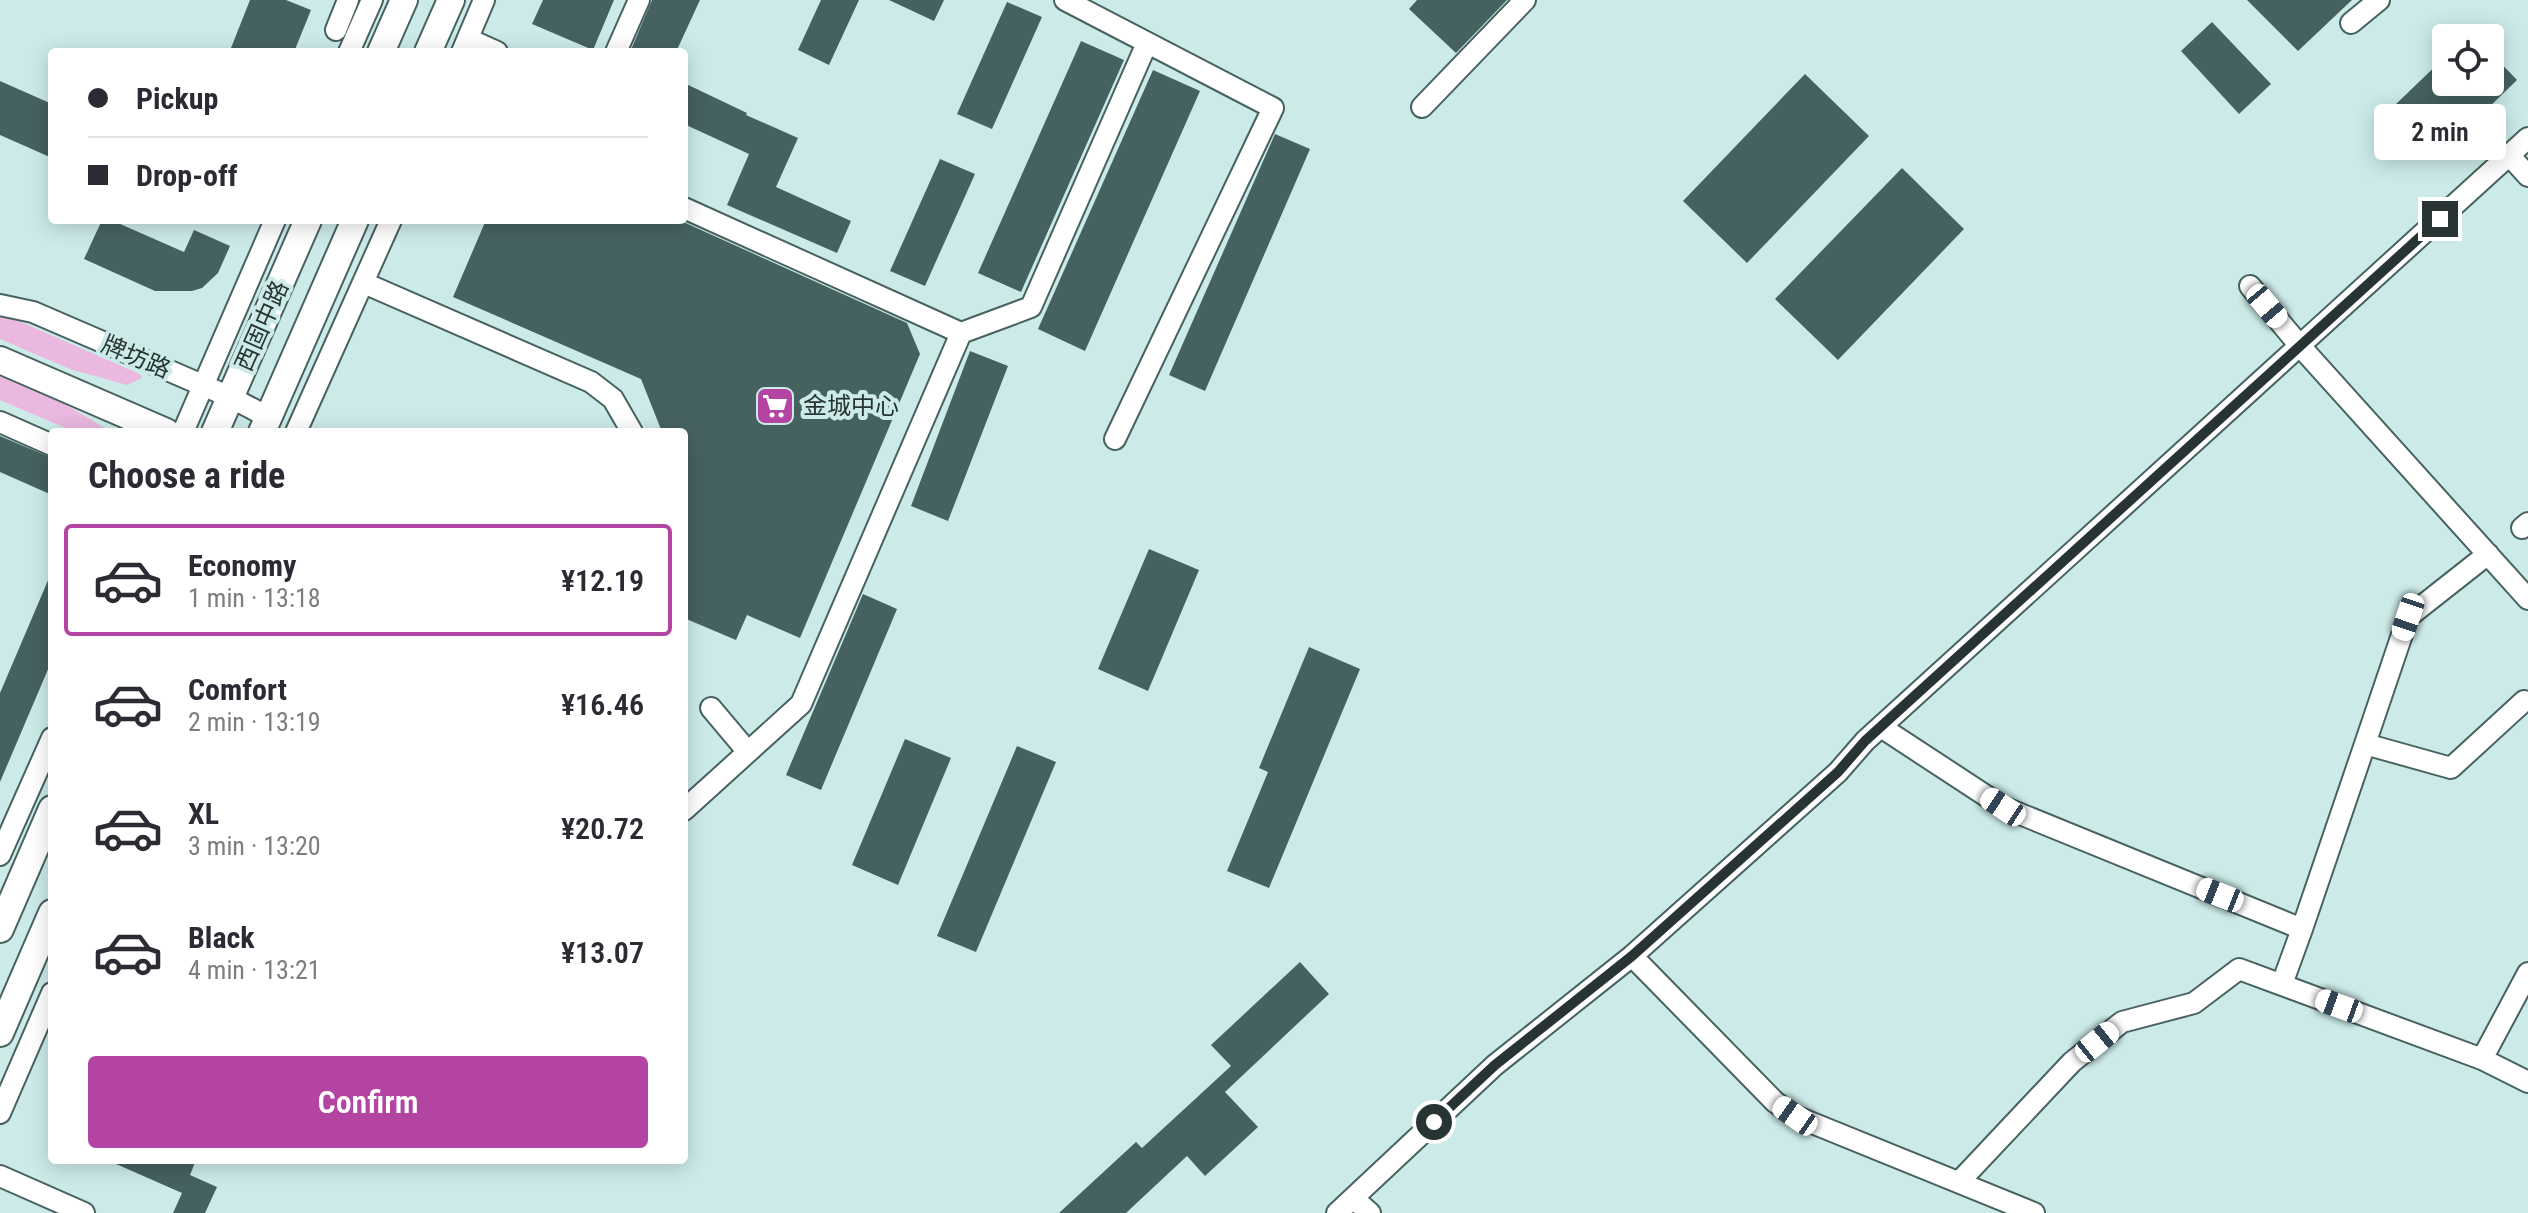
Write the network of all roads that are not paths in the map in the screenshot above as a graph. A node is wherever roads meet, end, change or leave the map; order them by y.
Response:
1 (348, 0) edge
2 (372, 0) edge
3 (404, 0) edge
4 (451, 0) edge
5 (484, 0) edge
6 (639, 0) edge
7 (1065, 0) edge
8 (1525, 0) edge
9 (2379, 0) edge
10 (2351, 23) dead end
11 (336, 30) dead end
12 (1147, 43) junction
13 (465, 45) edge
14 (351, 48) edge
15 (383, 48) edge
16 (430, 48) edge
17 (618, 48) edge
18 (1422, 107) dead end
19 (2528, 138) edge
20 (2509, 155) junction
21 (2528, 176) edge
22 (688, 210) edge
23 (273, 224) edge
24 (306, 224) edge
25 (353, 224) edge
26 (389, 224) edge
27 (364, 283) junction
28 (2250, 286) dead end
29 (0, 305) edge
30 (961, 333) junction
31 (2300, 346) junction
32 (0, 360) edge
33 (202, 385) junction
34 (230, 397) junction
35 (0, 422) edge
36 (265, 425) edge
37 (157, 428) edge
38 (185, 428) edge
39 (217, 428) edge
40 (298, 428) edge
41 (630, 428) edge
42 (1115, 439) dead end
43 (48, 443) edge
44 (2488, 554) junction
45 (2528, 599) edge
46 (2524, 701) dead end
47 (711, 708) dead end
48 (1881, 727) junction
49 (2365, 744) junction
50 (48, 747) edge
51 (748, 752) junction
52 (688, 806) edge
53 (48, 818) edge
54 (0, 855) edge
55 (48, 922) edge
56 (0, 929) edge
57 (2302, 929) junction
58 (1632, 956) junction
59 (2528, 973) edge
60 (2282, 984) junction
61 (48, 1002) edge
62 (0, 1033) edge
63 (2482, 1059) junction
64 (2528, 1082) edge
65 (0, 1113) edge
66 (0, 1176) edge
67 (1959, 1182) junction
68 (1353, 1198) junction
69 (84, 1213) edge
70 (1337, 1213) edge
71 (1370, 1213) edge
72 (2034, 1213) edge

1 - 11 street
2 - 14 street
3 - 15 main road
4 - 16 main road
5 - 13 street
6 - 17 street
7 - 12 street
8 - 18 street
9 - 10 street
12 - 30 street
12 - 42 street
19 - 20 street
20 - 21 street
20 - 31 street
22 - 30 street
23 - 33 street
24 - 34 main road, 西固中路
25 - 36 main road, 西固中路
26 - 27 street
27 - 40 street
27 - 41 street
28 - 31 street
29 - 33 street, 牌坊路
30 - 51 street
31 - 44 street
31 - 48 street
32 - 37 main road
33 - 34 street, 牌坊路
33 - 38 street
34 - 36 street, 牌坊路
34 - 39 main road, 西固中路
35 - 43 street
44 - 45 street
44 - 49 street
46 - 49 street
47 - 51 street
48 - 57 street
48 - 58 street
49 - 57 street
50 - 54 street
51 - 52 street
53 - 56 main road
55 - 62 main road
57 - 60 street
58 - 67 street
58 - 68 street
59 - 63 street
60 - 63 street
60 - 67 street
61 - 65 street
63 - 64 street
66 - 69 street
67 - 72 street
68 - 70 street
68 - 71 street

